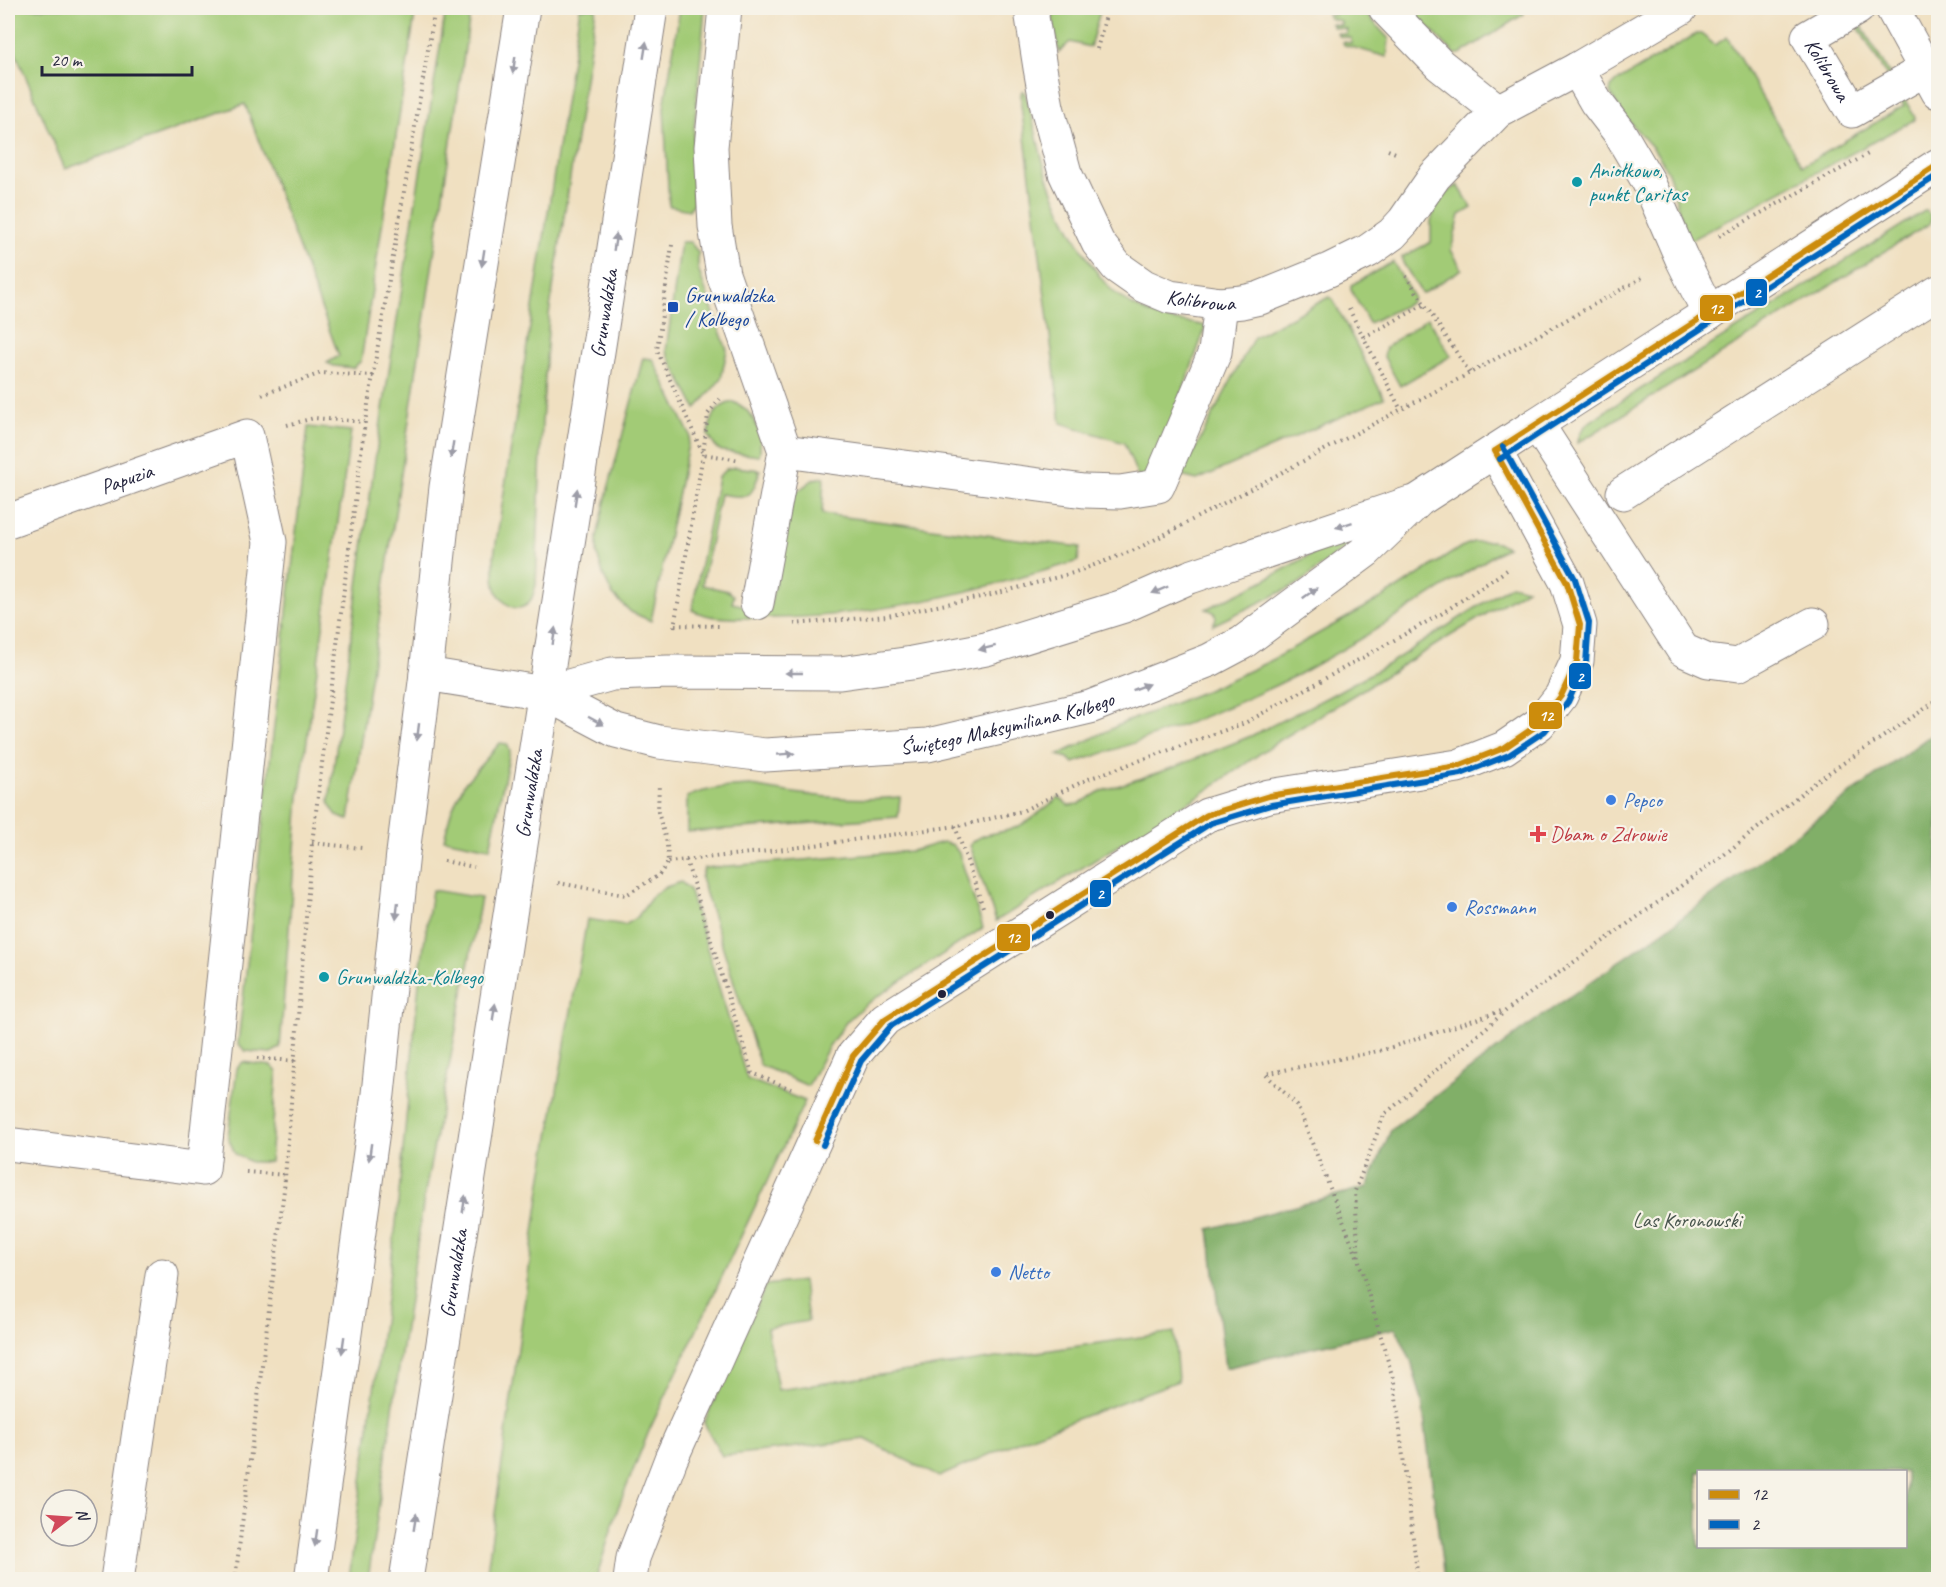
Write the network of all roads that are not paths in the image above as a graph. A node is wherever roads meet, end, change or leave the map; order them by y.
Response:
1 (523, 8) edge
2 (651, 8) edge
3 (725, 8) edge
4 (1033, 8) edge
5 (1385, 8) edge
6 (1681, 8) edge
7 (1858, 8) edge
8 (1892, 8) edge
9 (1577, 69) junction
10 (1932, 81) edge
11 (1498, 111) junction
12 (1938, 165) edge
13 (1938, 292) edge
14 (1221, 304) junction
15 (1709, 313) junction
16 (1537, 424) junction
17 (785, 451) junction
18 (1496, 451) junction
19 (1623, 493) dead end
20 (1419, 500) junction
21 (8, 521) edge
22 (757, 603) dead end
23 (1813, 624) dead end
24 (426, 674) junction
25 (544, 693) junction
26 (8, 1144) edge
27 (162, 1275) dead end
28 (117, 1580) edge
29 (310, 1580) edge
30 (406, 1580) edge
31 (630, 1580) edge

1 -> 24 main road
25 -> 2 main road, Grunwaldzka
3 - 17 main road
4 - 14 main road, Kolibrowa
5 - 11 main road
6 - 9 main road, Kolibrowa
7 - 10 main road, Kolibrowa
8 - 10 main road, Kolibrowa
9 - 11 main road, Kolibrowa
9 - 15 main road
11 - 14 main road, Kolibrowa
12 - 15 main road, Świętego Maksymiliana Kolbego
13 - 19 main road
14 - 17 main road
15 - 16 main road, Świętego Maksymiliana Kolbego
16 - 18 main road, Świętego Maksymiliana Kolbego
16 - 23 main road
17 - 22 main road
18 - 20 main road, Świętego Maksymiliana Kolbego
18 - 31 main road
20 -> 25 main road, Świętego Maksymiliana Kolbego
25 -> 20 main road, Świętego Maksymiliana Kolbego
21 - 26 main road, Papuzia
24 - 25 main road, Świętego Maksymiliana Kolbego
24 -> 29 main road
30 -> 25 main road, Grunwaldzka
27 - 28 main road

